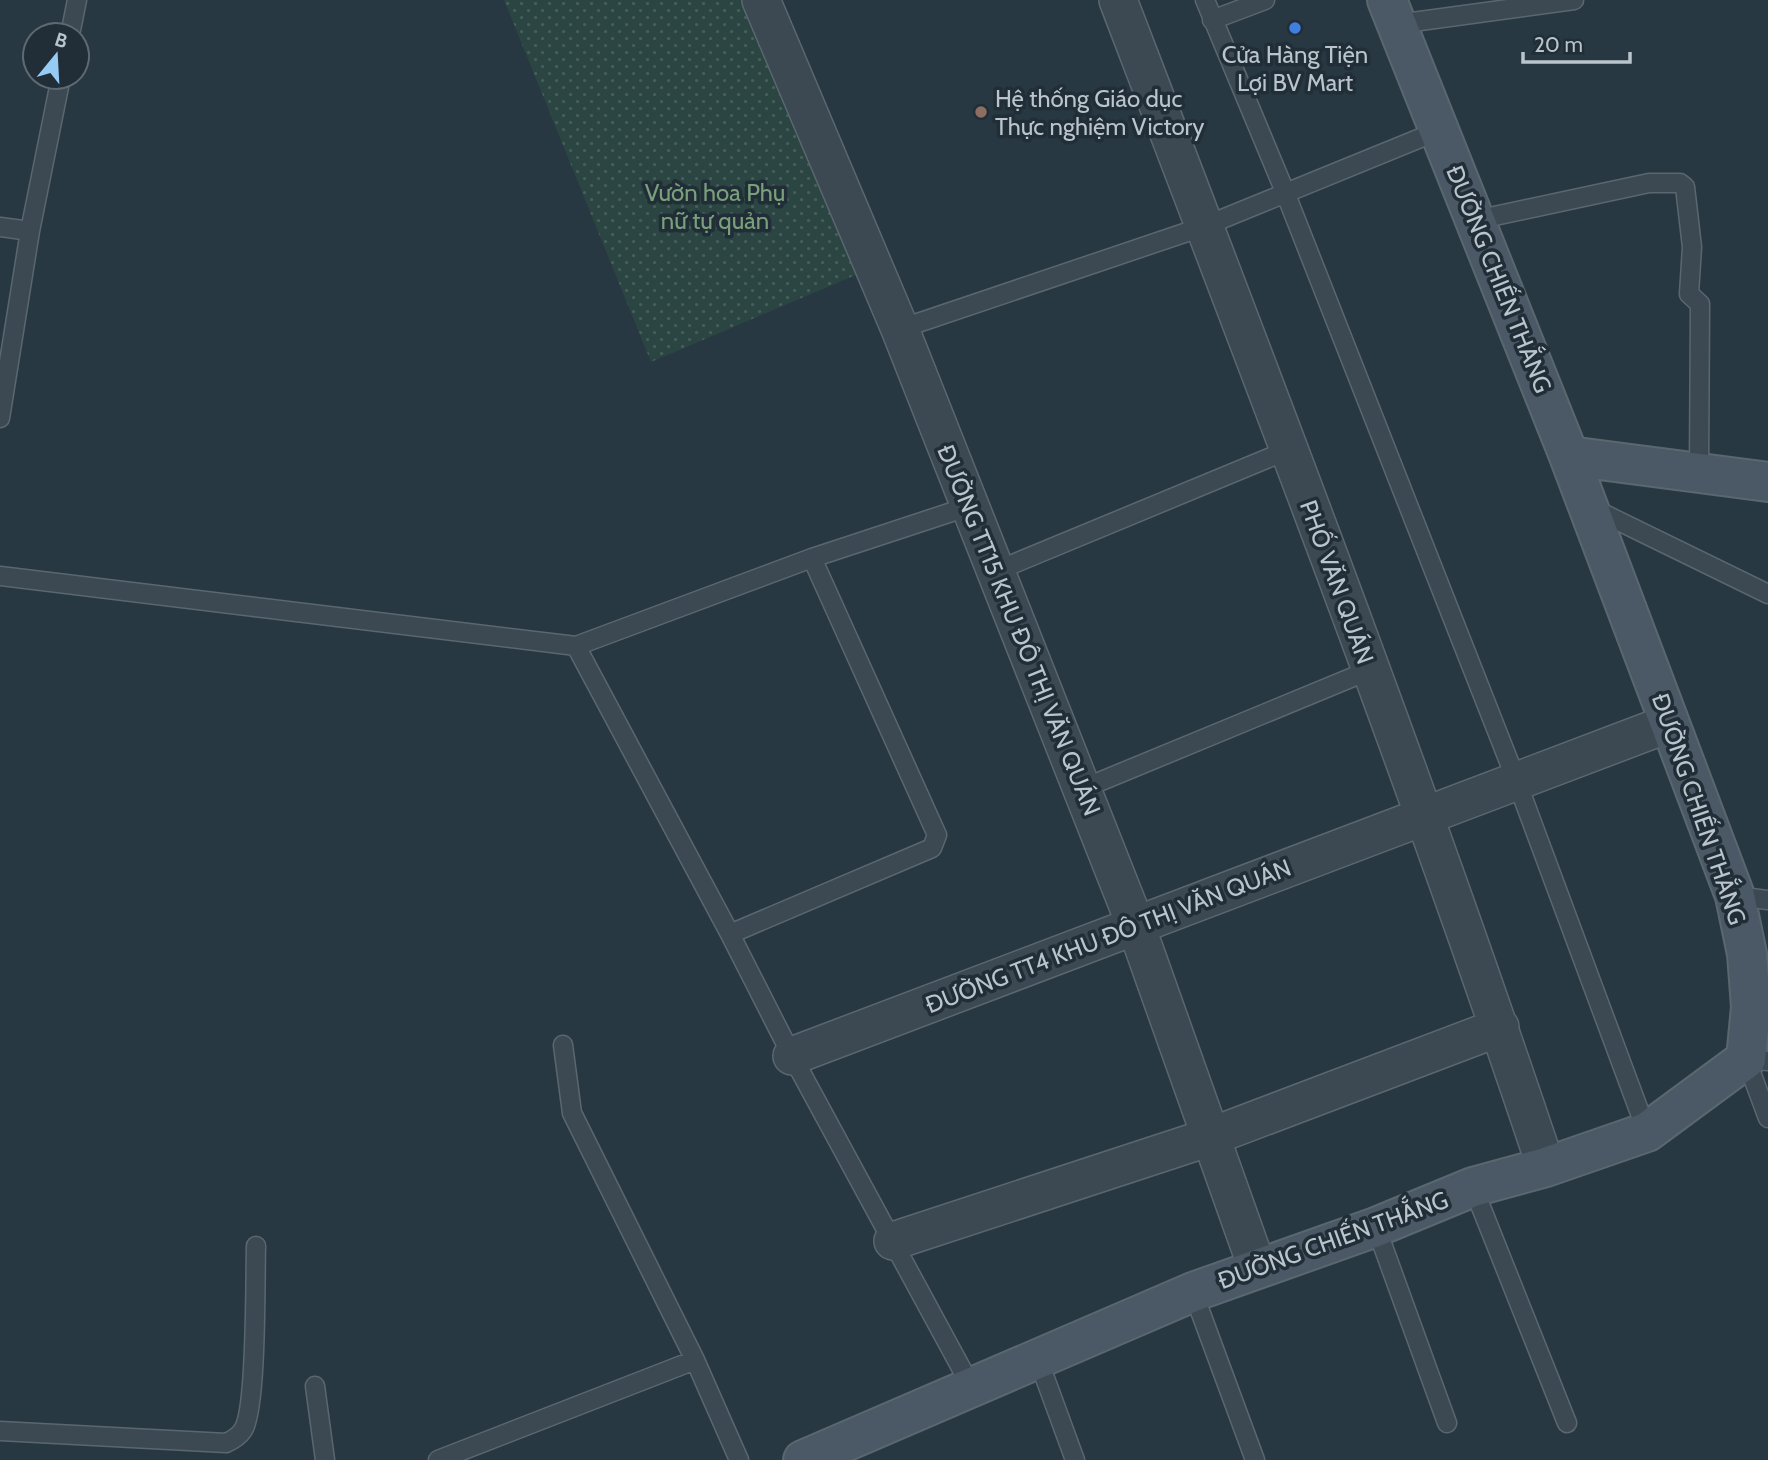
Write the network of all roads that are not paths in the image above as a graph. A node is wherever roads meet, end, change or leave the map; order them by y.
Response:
1 (76, 0) edge
2 (761, 0) edge
3 (1118, 0) edge
4 (1205, 0) edge
5 (1265, 0) edge
6 (1574, 0) edge
7 (1393, 12) edge
8 (1212, 20) junction
9 (72, 21) edge
10 (58, 91) edge
11 (1440, 130) junction
12 (1286, 193) junction
13 (1476, 220) junction
14 (1205, 226) junction
15 (0, 227) edge
16 (30, 231) junction
17 (900, 329) junction
18 (0, 418) edge
19 (1288, 450) junction
20 (1569, 456) junction
21 (1699, 472) junction
22 (1768, 482) edge
23 (970, 506) junction
24 (1588, 506) junction
25 (812, 558) junction
26 (996, 571) junction
27 (0, 576) edge
28 (1768, 594) edge
29 (576, 646) junction
30 (1370, 670) junction
31 (1670, 723) junction
32 (1517, 782) junction
33 (1082, 789) junction
34 (1424, 816) junction
35 (1751, 898) edge
36 (1136, 926) junction
37 (730, 934) junction
38 (1500, 1027) junction
39 (564, 1045) dead end
40 (792, 1056) junction
41 (1757, 1060) edge
42 (1768, 1118) edge
43 (1647, 1132) junction
44 (1210, 1138) junction
45 (1546, 1167) junction
46 (1474, 1187) junction
47 (1376, 1227) junction
48 (893, 1241) junction
49 (256, 1246) dead end
50 (1257, 1268) junction
51 (1193, 1292) junction
52 (1038, 1359) junction
53 (695, 1360) junction
54 (315, 1386) dead end
55 (972, 1388) junction
56 (1447, 1423) dead end
57 (1567, 1423) dead end
58 (0, 1431) edge
59 (325, 1460) edge
60 (438, 1460) edge
61 (739, 1460) edge
62 (803, 1460) edge
63 (1075, 1460) edge
64 (1255, 1460) edge

1 - 9 lane
2 - 17 street, ĐƯỜNG TT15 KHU ĐÔ THỊ VĂN QUÁN
3 - 14 street, PHỐ VĂN QUÁN
4 - 8 lane
5 - 8 lane
6 - 7 lane
7 - 11 street, ĐƯỜNG CHIẾN THẮNG
8 - 12 lane
10 - 16 lane
11 - 12 lane
11 - 13 street, ĐƯỜNG CHIẾN THẮNG
12 - 14 lane
12 - 32 lane
13 - 20 street, ĐƯỜNG CHIẾN THẮNG
13 - 21 lane
14 - 17 lane
14 - 19 street, PHỐ VĂN QUÁN
15 - 16 lane
16 - 18 lane
17 - 23 street, ĐƯỜNG TT15 KHU ĐÔ THỊ VĂN QUÁN
19 - 26 lane
19 - 30 street, PHỐ VĂN QUÁN
20 - 21 street
20 - 24 street, ĐƯỜNG CHIẾN THẮNG
21 - 22 street
23 - 25 lane
23 - 26 street, ĐƯỜNG TT15 KHU ĐÔ THỊ VĂN QUÁN
24 - 28 lane
24 - 31 street, ĐƯỜNG CHIẾN THẮNG
25 - 29 lane
25 - 37 lane
26 - 33 street, ĐƯỜNG TT15 KHU ĐÔ THỊ VĂN QUÁN
27 - 29 lane
29 - 37 lane
30 - 33 lane
30 - 34 street, PHỐ VĂN QUÁN
31 - 32 street, ĐƯỜNG TT4 KHU ĐÔ THỊ VĂN QUÁN
31 - 35 street, ĐƯỜNG CHIẾN THẮNG
32 - 34 street, ĐƯỜNG TT4 KHU ĐÔ THỊ VĂN QUÁN
32 - 43 lane
33 - 36 street, ĐƯỜNG TT15 KHU ĐÔ THỊ VĂN QUÁN
34 - 36 street, ĐƯỜNG TT4 KHU ĐÔ THỊ VĂN QUÁN
34 - 38 street, PHỐ VĂN QUÁN
35 - 41 street, ĐƯỜNG CHIẾN THẮNG
36 - 40 street, ĐƯỜNG TT4 KHU ĐÔ THỊ VĂN QUÁN
36 - 44 street, ĐƯỜNG TT15 KHU ĐÔ THỊ VĂN QUÁN
37 - 40 lane
38 - 44 street
38 - 45 street, PHỐ VĂN QUÁN
39 - 53 lane
40 - 48 lane
41 - 42 lane
41 - 43 street, ĐƯỜNG CHIẾN THẮNG
43 - 45 street, ĐƯỜNG CHIẾN THẮNG
44 - 48 street
44 - 50 street, ĐƯỜNG TT15 KHU ĐÔ THỊ VĂN QUÁN
45 - 46 street, ĐƯỜNG CHIẾN THẮNG
46 - 47 street, ĐƯỜNG CHIẾN THẮNG
46 - 57 lane
47 - 50 street, ĐƯỜNG CHIẾN THẮNG
47 - 56 lane
48 - 55 lane
49 - 58 lane
50 - 51 street, ĐƯỜNG CHIẾN THẮNG
51 - 52 street, ĐƯỜNG CHIẾN THẮNG
51 - 64 lane
52 - 55 street, ĐƯỜNG CHIẾN THẮNG
52 - 63 lane
53 - 60 lane
53 - 61 lane
54 - 59 lane
55 - 62 street, ĐƯỜNG CHIẾN THẮNG

